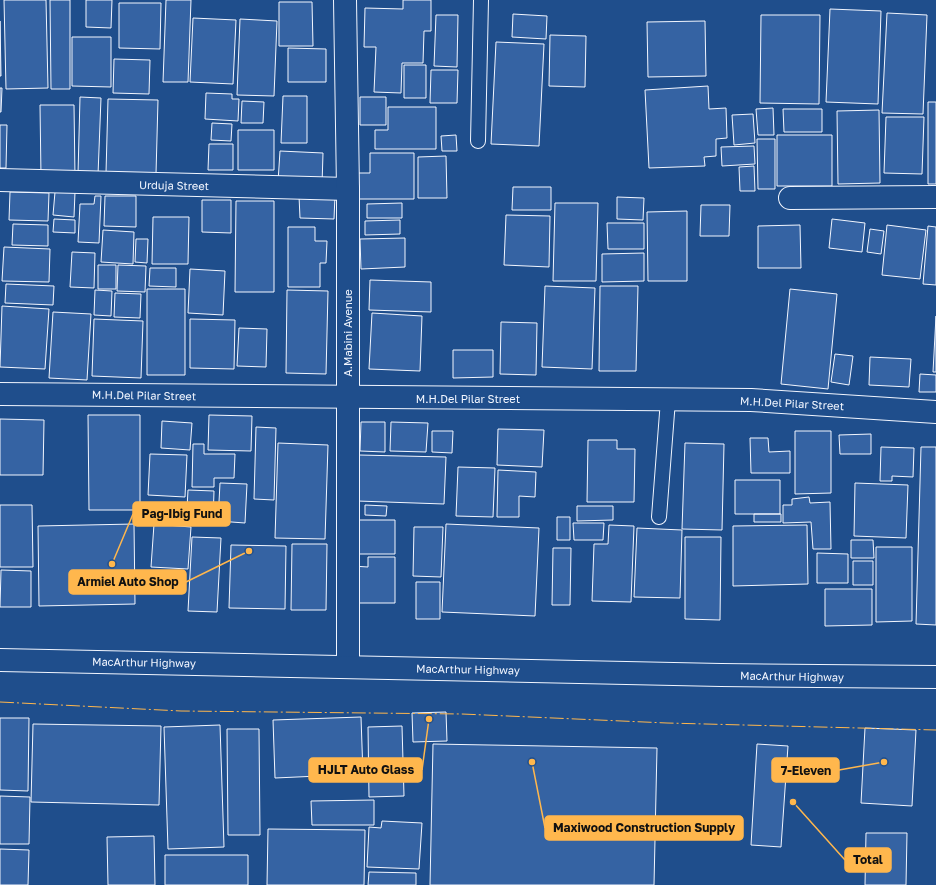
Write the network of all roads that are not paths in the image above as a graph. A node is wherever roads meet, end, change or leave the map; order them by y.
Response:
1 (345, 0) edge
2 (481, 0) edge
3 (478, 141) dead end
4 (0, 180) edge
5 (348, 189) junction
6 (936, 197) edge
7 (790, 198) dead end
8 (0, 394) edge
9 (347, 397) junction
10 (668, 400) junction
11 (936, 412) edge
12 (659, 517) dead end
13 (0, 660) edge
14 (348, 667) junction
15 (936, 677) edge

1 - 5 main road, A.Mabini Avenue
2 - 3 lane
4 - 5 main road, Urduja Street
5 - 9 main road, A.Mabini Avenue
6 - 7 main road
8 - 9 main road, M.H.Del Pilar Street
9 - 10 main road, M.H.Del Pilar Street
9 - 14 main road, A.Mabini Avenue
10 - 11 main road, M.H.Del Pilar Street
10 - 12 lane
13 - 14 main road, MacArthur Highway
14 - 15 main road, MacArthur Highway

